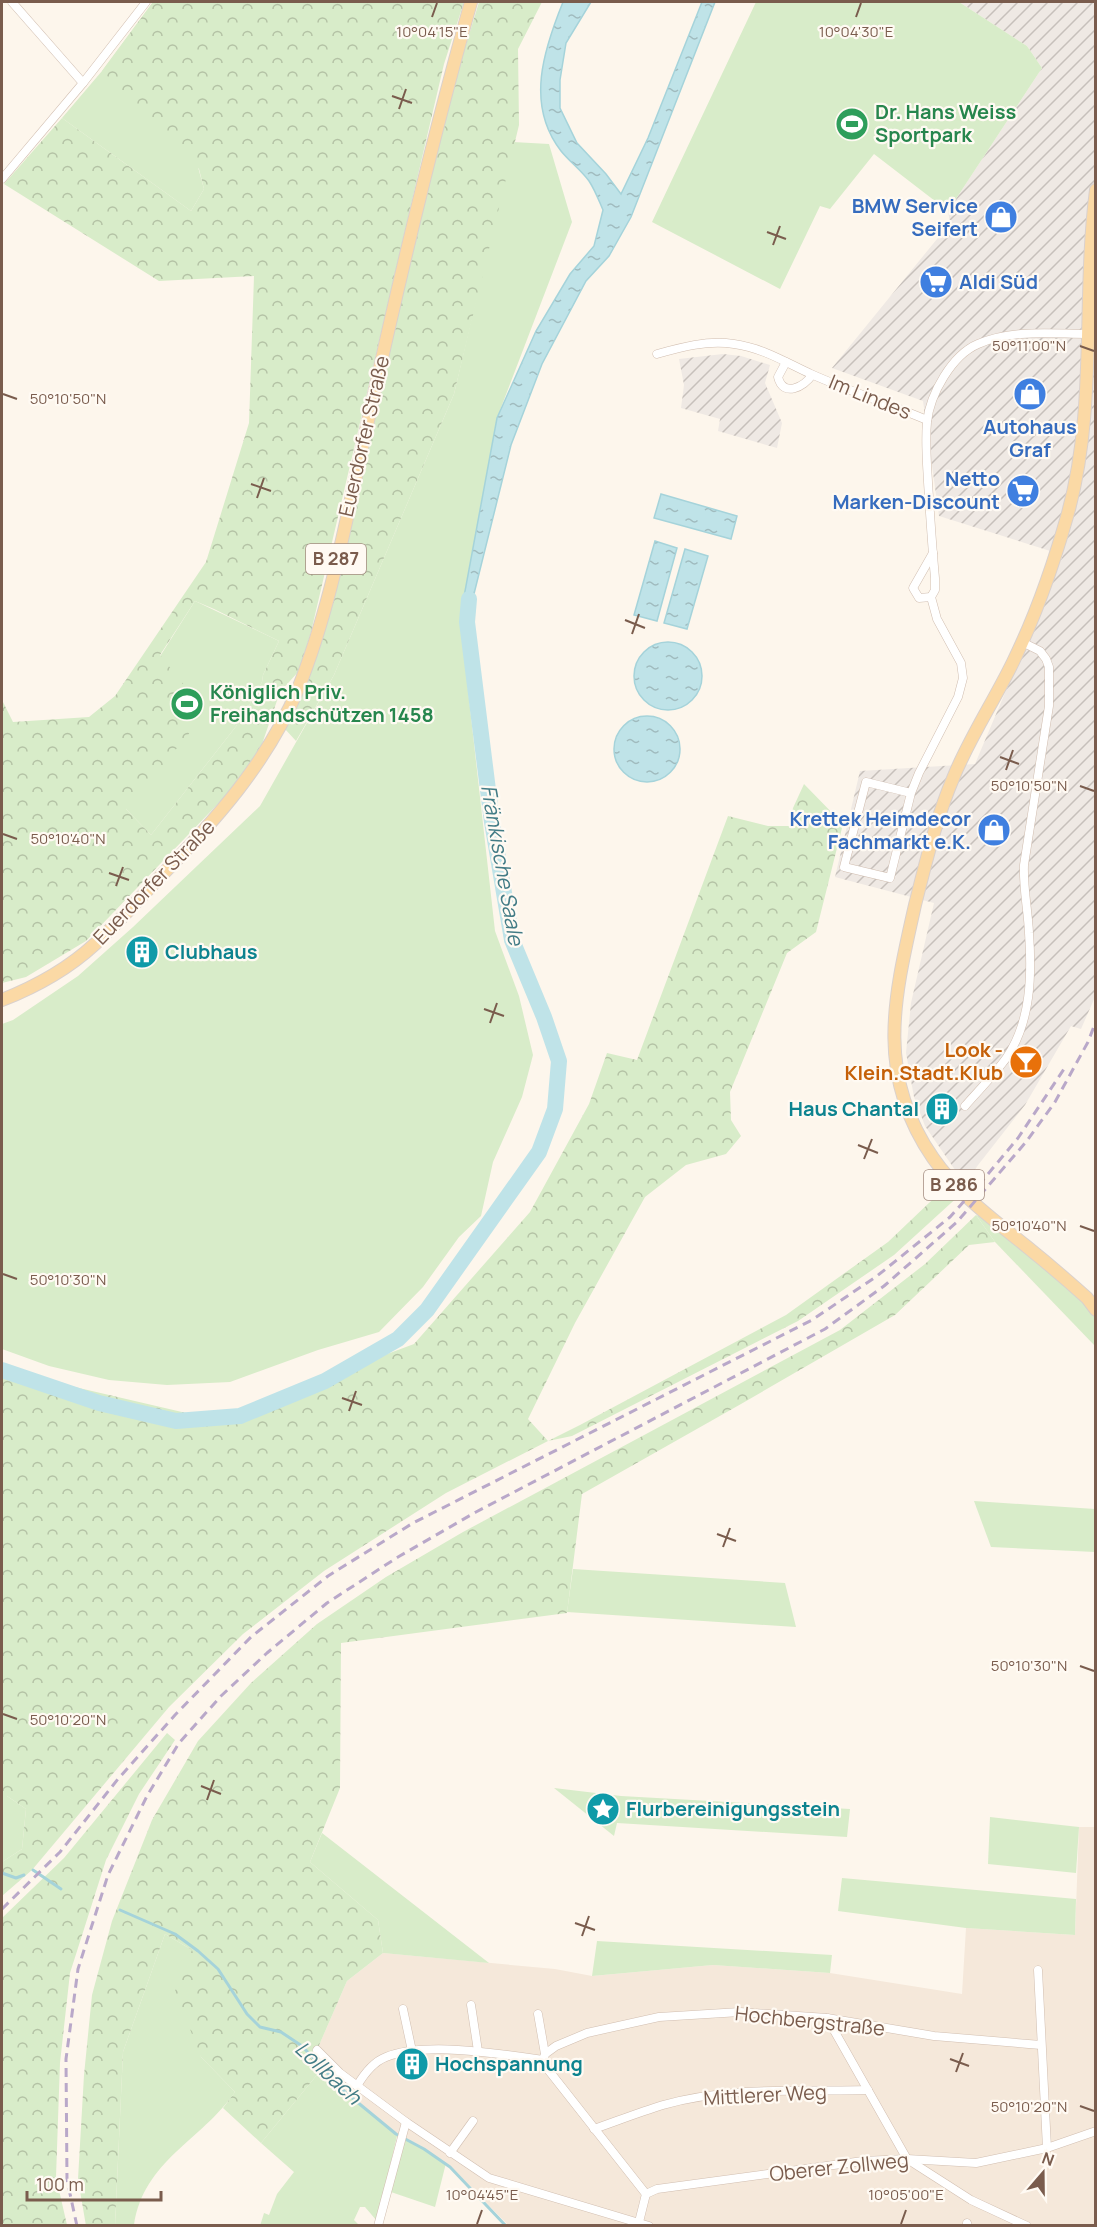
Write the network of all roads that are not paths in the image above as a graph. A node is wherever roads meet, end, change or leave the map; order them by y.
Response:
1 (12, 2) edge
2 (146, 2) edge
3 (471, 2) edge
4 (83, 83) junction
5 (2, 178) edge
6 (1095, 190) edge
7 (1088, 334) junction
8 (657, 354) dead end
9 (786, 362) junction
10 (812, 375) junction
11 (927, 420) junction
12 (933, 553) junction
13 (931, 597) junction
14 (1022, 642) junction
15 (911, 793) junction
16 (2, 1000) edge
17 (965, 1106) dead end
18 (1095, 1310) edge
19 (1038, 1970) dead end
20 (471, 2005) dead end
21 (403, 2009) dead end
22 (538, 2014) dead end
23 (827, 2018) junction
24 (1041, 2045) junction
25 (317, 2050) dead end
26 (412, 2051) junction
27 (478, 2051) junction
28 (544, 2057) junction
29 (357, 2086) junction
30 (868, 2090) junction
31 (473, 2121) dead end
32 (406, 2122) junction
33 (594, 2129) junction
34 (1095, 2131) edge
35 (1047, 2148) junction
36 (450, 2153) junction
37 (908, 2159) junction
38 (646, 2194) junction
39 (639, 2222) junction
40 (378, 2226) edge
41 (649, 2226) edge
42 (1027, 2226) edge

1 - 4 street
2 - 4 street
3 - 16 main road, Euerdorfer Straße / B 287
4 - 5 street
6 - 7 main road, B 286
7 - 11 street
7 - 14 main road, B 286
8 - 9 street, Im Lindes
9 - 10 street, Im Lindes
9 - 10 street, Im Lindes
10 - 11 street, Im Lindes
11 - 12 street
12 - 13 street
12 - 13 street
13 - 15 street
14 - 17 street
14 - 18 main road, B 286
15 - 15 street
19 - 24 street
20 - 27 street
21 - 26 street
22 - 28 street
23 - 24 street, Hochbergstraße
23 - 28 street, Hochbergstraße
23 - 30 street
24 - 35 street
25 - 29 street
26 - 27 street
26 - 29 street
27 - 28 street
28 - 33 street
29 - 32 street
30 - 33 street, Mittlerer Weg
30 - 37 street
31 - 36 street
32 - 36 street
32 - 40 street
33 - 38 street
34 - 35 street, Oberer Zollweg
35 - 37 street, Oberer Zollweg
36 - 39 street
37 - 38 street, Oberer Zollweg
37 - 42 street
38 - 39 street
39 - 41 street

